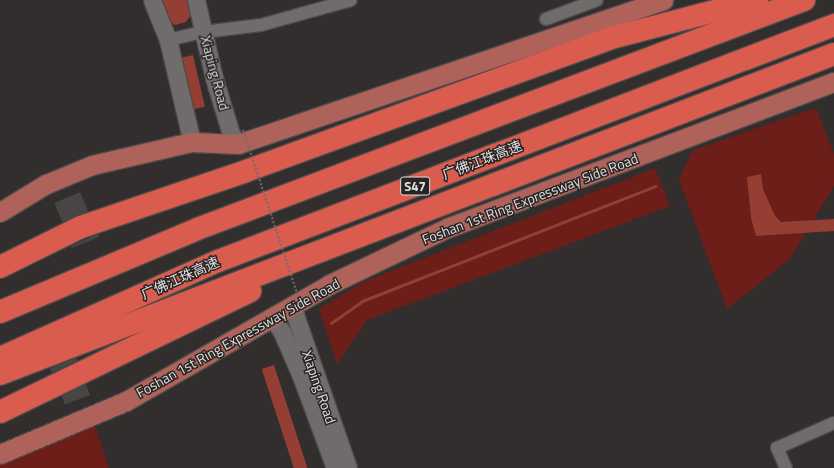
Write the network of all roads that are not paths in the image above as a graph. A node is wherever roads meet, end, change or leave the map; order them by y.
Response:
1 (152, 0) edge
2 (196, 0) edge
3 (351, 0) edge
4 (597, 0) edge
5 (663, 0) edge
6 (804, 0) edge
7 (754, 1) edge
8 (546, 19) dead end
9 (834, 26) edge
10 (204, 32) junction
11 (168, 40) junction
12 (834, 54) edge
13 (834, 82) edge
14 (241, 137) junction
15 (192, 142) junction
16 (0, 212) edge
17 (236, 214) junction
18 (369, 231) junction
19 (0, 267) edge
20 (298, 310) junction
21 (0, 312) edge
22 (272, 317) junction
23 (0, 358) edge
24 (0, 374) edge
25 (0, 412) edge
26 (834, 423) edge
27 (0, 454) edge
28 (335, 468) edge
29 (348, 468) edge
30 (786, 468) edge

1 - 11 main road
2 - 10 main road, Xiaping Road
3 - 10 street
4 - 8 street
5 - 14 main road
6 - 17 highway
7 - 17 highway
7 - 19 highway
9 - 23 highway, 广佛江珠高速 / S47
10 - 11 street
10 - 14 main road, Xiaping Road
11 - 15 main road
12 - 18 highway
13 - 20 main road, Foshan 1st Ring Expressway Side Road
14 - 15 main road
15 - 16 main road
17 - 21 highway
18 - 24 highway
18 - 25 highway
20 - 22 main road, Foshan 1st Ring Expressway Side Road
20 - 29 main road, Xiaping Road
22 - 27 main road, Foshan 1st Ring Expressway Side Road
22 - 28 main road, Xiaping Road
26 - 30 street

